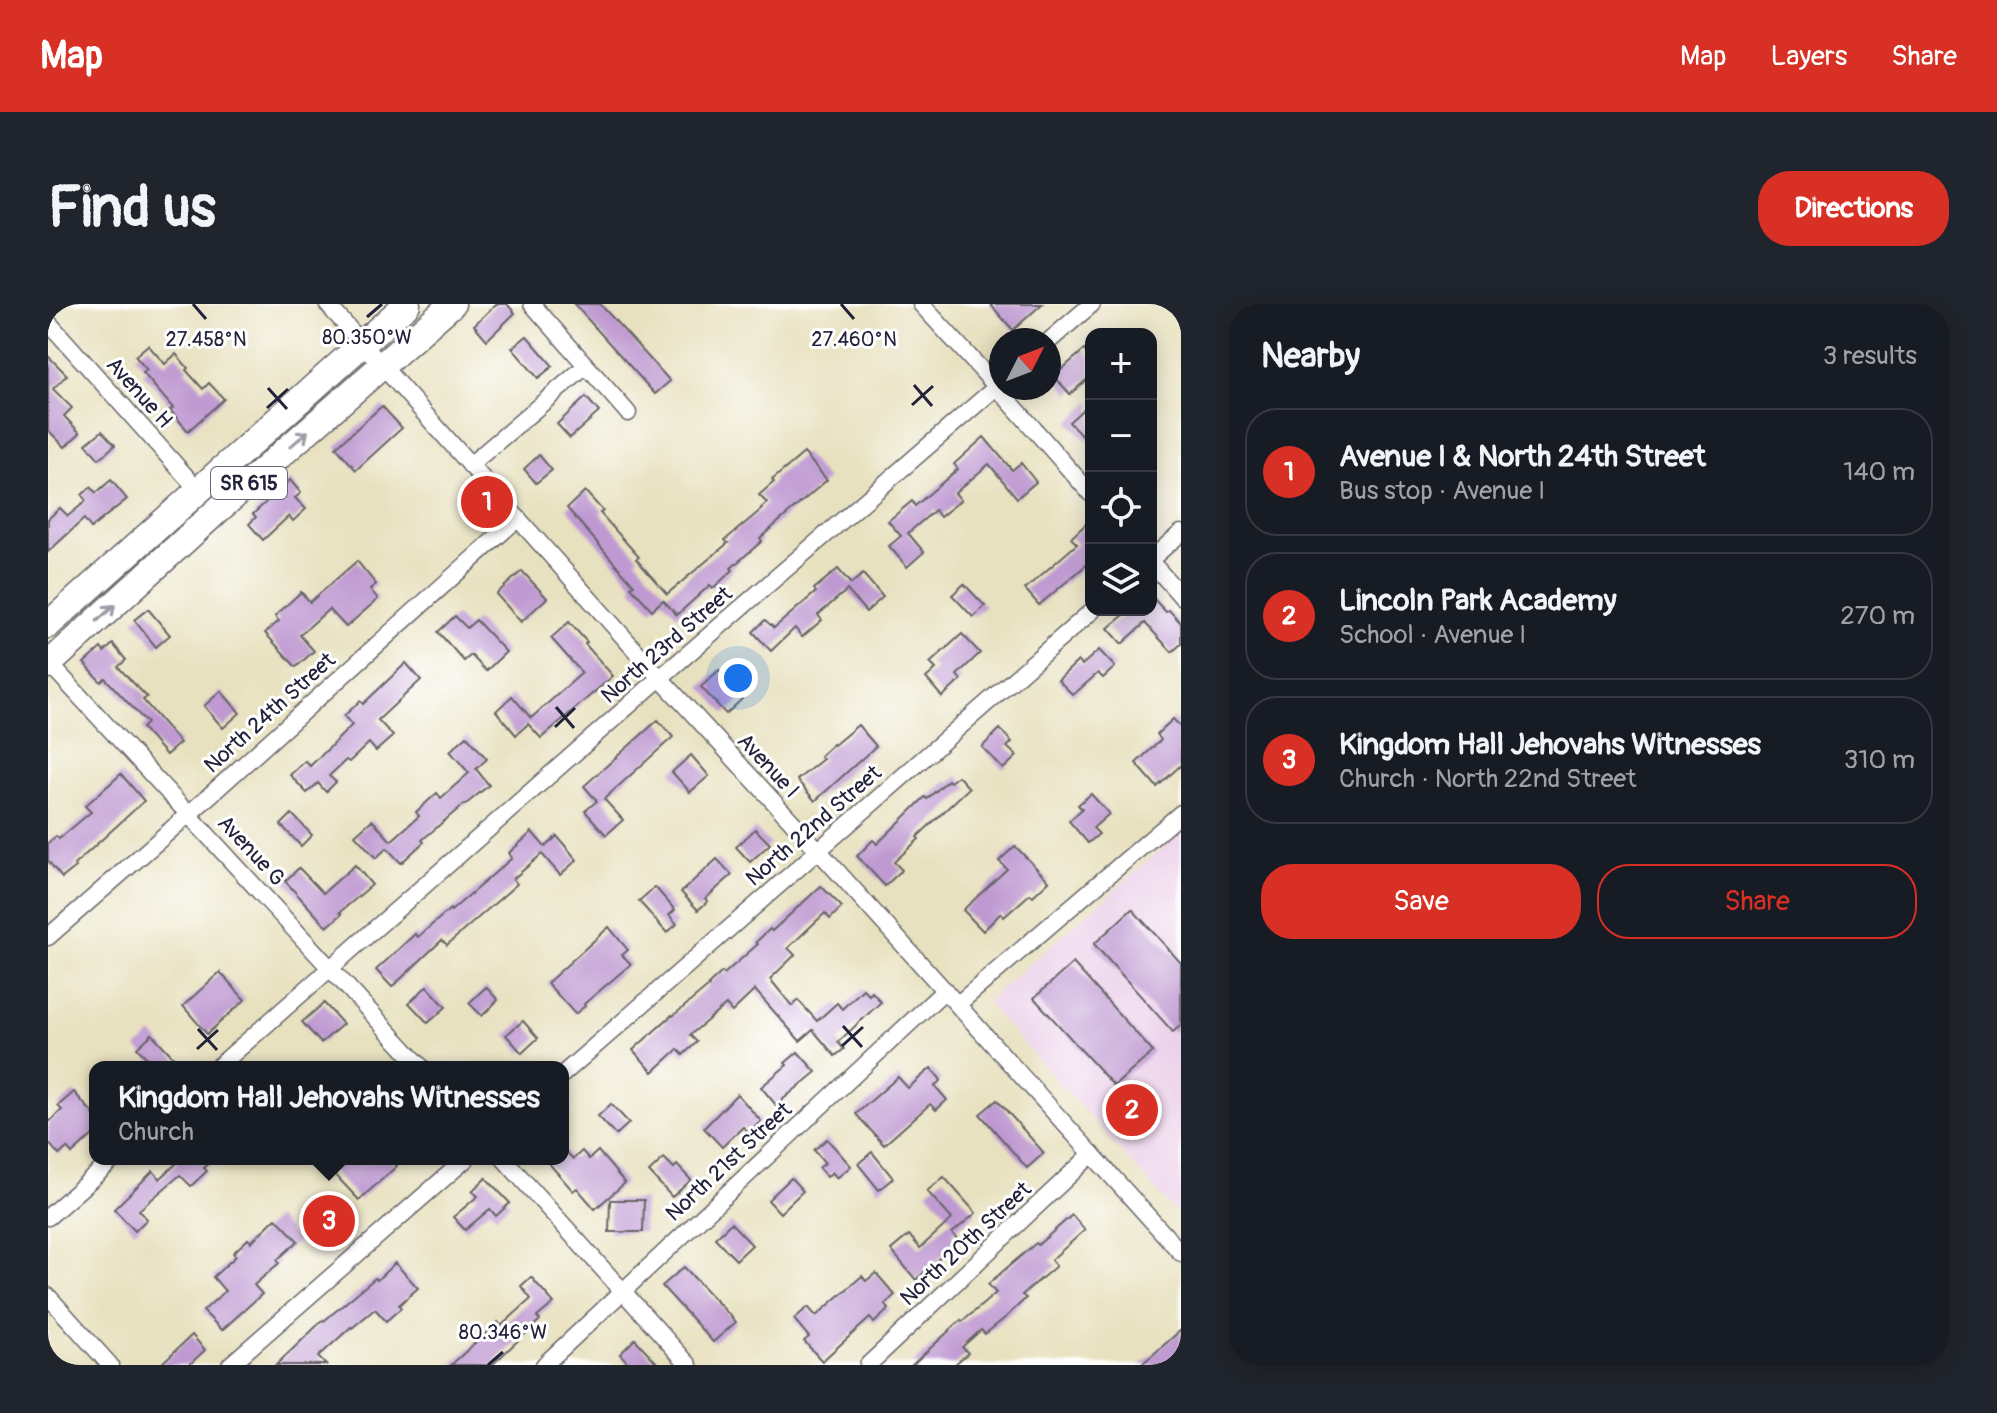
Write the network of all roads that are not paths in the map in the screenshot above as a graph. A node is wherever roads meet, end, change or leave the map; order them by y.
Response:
1 (327, 304) edge
2 (407, 304) edge
3 (452, 304) edge
4 (532, 304) edge
5 (921, 304) edge
6 (1092, 304) edge
7 (48, 322) edge
8 (1061, 331) edge
9 (363, 344) junction
10 (382, 365) junction
11 (586, 366) junction
12 (989, 375) edge
13 (989, 394) edge
14 (1012, 400) edge
15 (628, 413) dead end
16 (470, 465) junction
17 (1085, 487) edge
18 (199, 491) junction
19 (518, 518) junction
20 (166, 521) junction
21 (1181, 533) edge
22 (1157, 555) edge
23 (1157, 568) edge
24 (1181, 596) edge
25 (1086, 616) edge
26 (48, 625) edge
27 (48, 656) edge
28 (660, 678) junction
29 (1181, 813) edge
30 (189, 814) junction
31 (818, 850) junction
32 (48, 937) edge
33 (331, 967) junction
34 (945, 990) junction
35 (958, 1004) junction
36 (225, 1061) edge
37 (416, 1061) edge
38 (569, 1069) edge
39 (1092, 1154) junction
40 (107, 1165) edge
41 (459, 1165) edge
42 (509, 1165) edge
43 (48, 1217) edge
44 (1181, 1253) edge
45 (622, 1290) junction
46 (48, 1296) edge
47 (110, 1365) edge
48 (230, 1365) edge
49 (544, 1365) edge
50 (689, 1365) edge
51 (868, 1365) edge

1 - 9 street, Avenue I
2 - 9 main road, SR 615
3 - 10 main road, SR 615
4 - 11 street
5 - 12 street
6 - 8 street
7 - 18 street, Avenue H
9 - 10 street, Avenue I
9 - 18 main road, SR 615
10 - 16 street, Avenue I
27 -> 10 main road, SR 615
11 - 15 street
11 - 16 street
13 - 28 street, North 23rd Street
14 - 17 street
16 - 19 street, Avenue I
18 - 20 main road, SR 615
19 - 28 street, Avenue I
19 - 30 street, North 24th Street
20 - 26 main road, SR 615
20 - 27 main road
21 - 22 street
23 - 24 street
25 - 31 street, North 22nd Street
27 - 30 street, Avenue G
28 - 31 street, Avenue I
28 - 33 street, North 23rd Street
29 - 35 street
30 - 32 street, North 24th Street
30 - 33 street, Avenue G
31 - 34 street, Avenue I
31 - 38 street, North 22nd Street
33 - 36 street, North 23rd Street
33 - 37 street, Avenue G
34 - 35 street, Avenue I
34 - 45 street, North 21st Street
35 - 39 street, Avenue I
39 - 44 street, Avenue I
39 - 51 street, North 20th Street
40 - 43 street
41 - 48 street
42 - 45 street
45 - 49 street, North 21st Street
45 - 50 street
46 - 47 street

